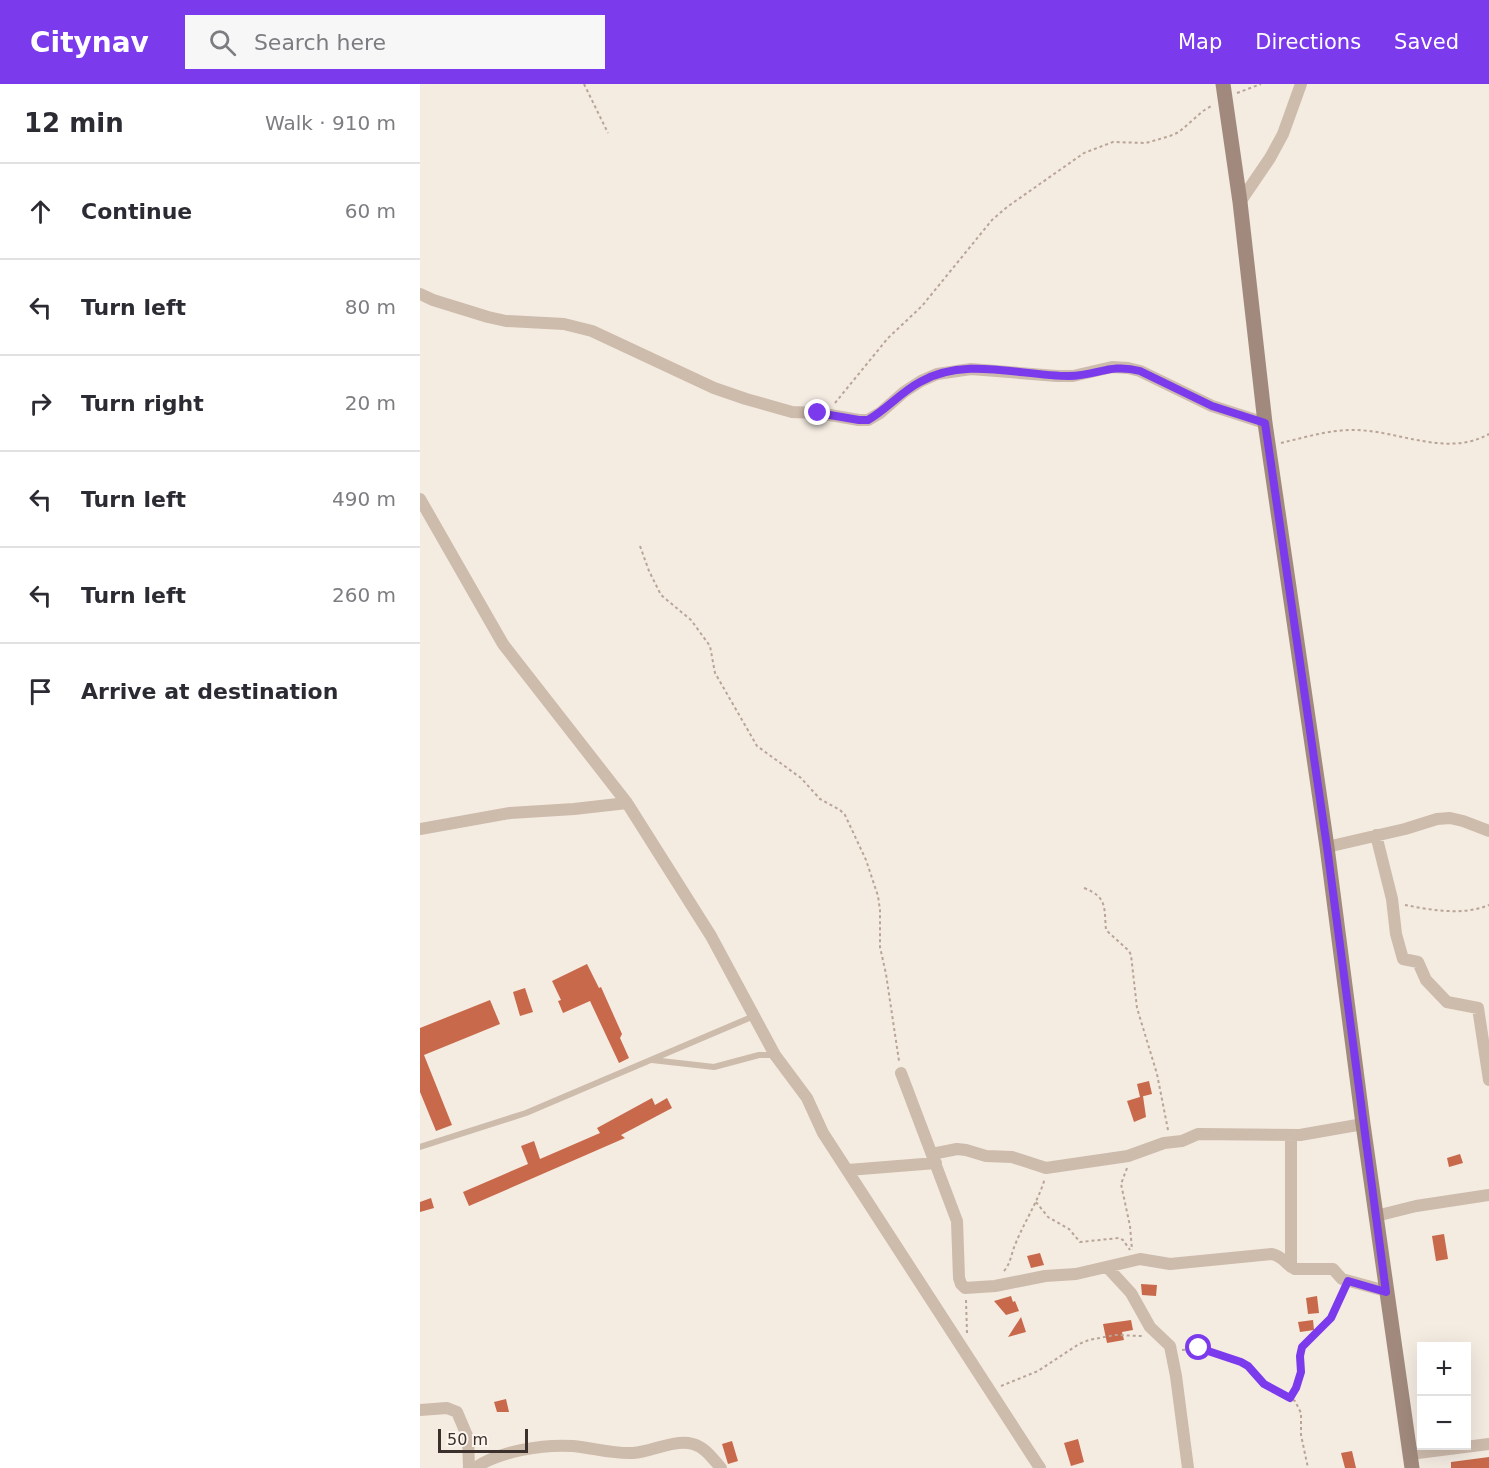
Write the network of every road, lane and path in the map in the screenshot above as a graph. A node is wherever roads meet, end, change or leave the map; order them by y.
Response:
1 (584, 84) edge
2 (1261, 84) edge
3 (1301, 84) edge
4 (1224, 91) edge
5 (608, 133) dead end
6 (1240, 202) junction
7 (420, 294) edge
8 (825, 415) junction
9 (1265, 423) junction
10 (1489, 434) edge
11 (1269, 446) junction
12 (420, 499) edge
13 (640, 546) dead end
14 (627, 802) junction
15 (420, 829) edge
16 (1489, 831) edge
17 (1376, 835) junction
18 (1327, 847) junction
19 (1084, 888) dead end
20 (1393, 904) junction
21 (1489, 905) edge
22 (754, 1016) junction
23 (775, 1055) junction
24 (651, 1060) junction
25 (901, 1073) joint
26 (1489, 1080) edge
27 (1363, 1124) junction
28 (1291, 1135) junction
29 (1171, 1142) junction
30 (420, 1147) edge
31 (1132, 1155) junction
32 (934, 1158) junction
33 (1046, 1168) junction
34 (848, 1170) junction
35 (867, 1170) junction
36 (858, 1186) junction
37 (1489, 1195) edge
38 (1036, 1202) junction
39 (1376, 1216) junction
40 (1107, 1267) junction
41 (1291, 1267) junction
42 (1348, 1281) junction
43 (995, 1287) junction
44 (965, 1288) junction
45 (1386, 1292) junction
46 (967, 1334) dead end
47 (1159, 1335) junction
48 (1170, 1346) junction
49 (989, 1389) junction
50 (1290, 1398) junction
51 (420, 1410) edge
52 (1489, 1444) edge
53 (1411, 1461) edge
54 (470, 1468) edge
55 (475, 1468) edge
56 (721, 1468) edge
57 (1040, 1468) edge
58 (1188, 1468) edge
59 (1308, 1468) edge

1 - 5 path
2 - 4 path
3 - 6 street
4 - 6 main road
4 - 8 path
6 - 9 main road
7 - 8 street
8 - 9 street
9 - 11 main road
10 - 11 path
11 - 18 main road
12 - 14 street
13 - 25 path
14 - 15 street
14 - 22 street
16 - 17 street
17 - 18 street
17 - 20 street
18 - 27 main road
19 - 29 path
20 - 21 path
20 - 26 street
22 - 23 street
22 - 24 lane
23 - 24 lane
23 - 34 street
24 - 30 lane
25 - 32 street
27 - 28 street
27 - 39 main road
28 - 29 street
28 - 41 street
29 - 31 street
31 - 33 street
31 - 38 path
32 - 33 street
32 - 35 street
32 - 44 street
33 - 38 path
34 - 35 street
34 - 36 street
35 - 36 street
36 - 49 street
37 - 39 street
38 - 43 path
39 - 45 main road
40 - 41 street
40 - 43 street
40 - 47 street
41 - 42 street
42 - 45 street
42 - 50 path
43 - 44 street
44 - 46 path
45 - 53 main road
47 - 48 street
47 - 49 path
48 - 50 path
48 - 58 street
49 - 57 street
50 - 59 path
51 - 54 street
52 - 53 street
55 - 56 street

